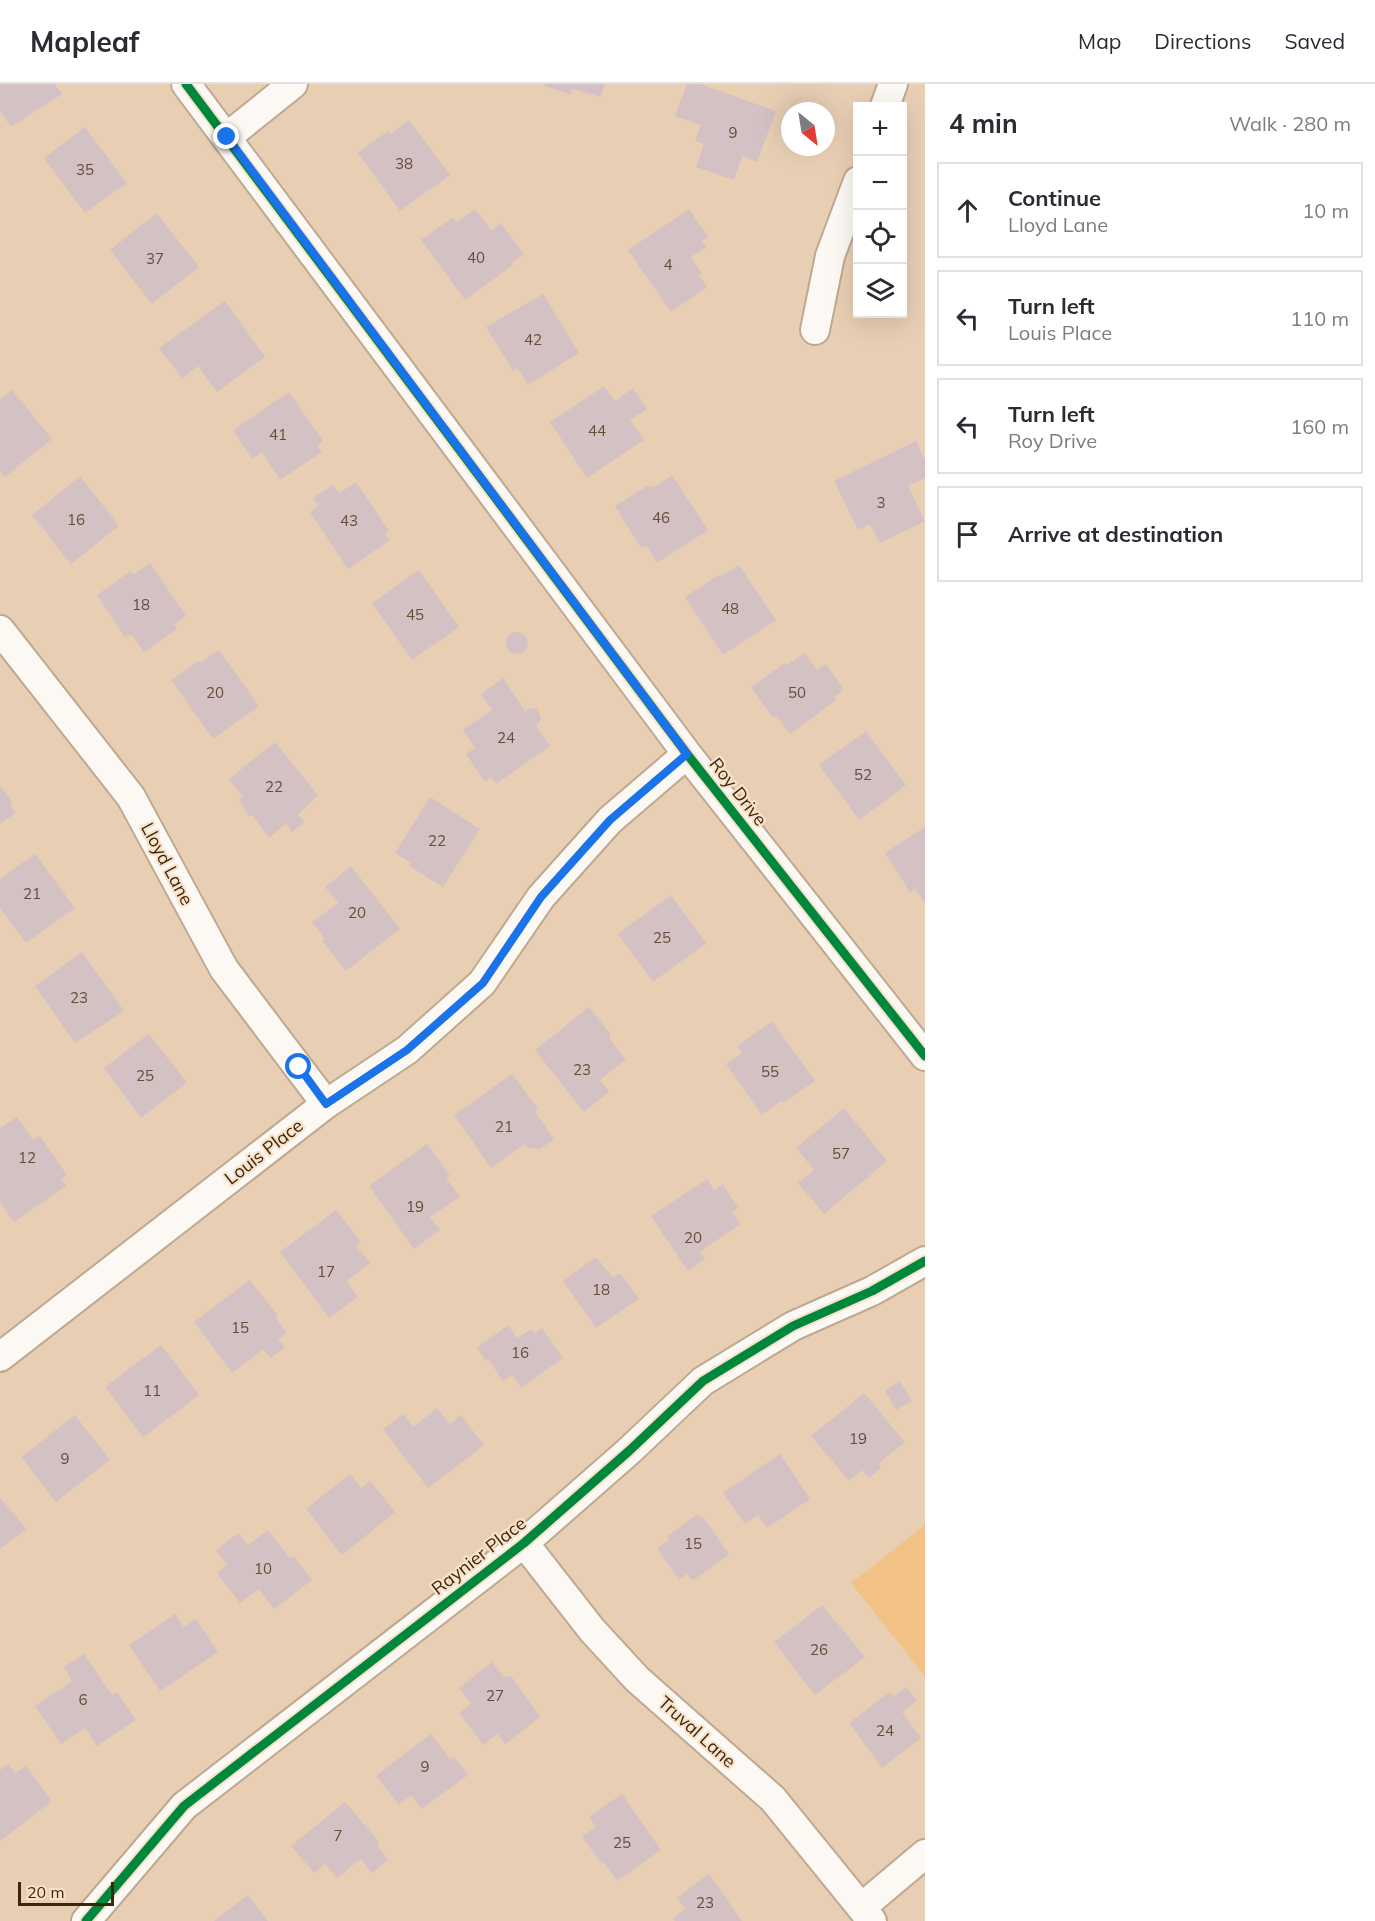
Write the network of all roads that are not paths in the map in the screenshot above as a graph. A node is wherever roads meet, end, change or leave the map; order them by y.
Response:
1 (186, 84) edge
2 (293, 84) edge
3 (894, 84) edge
4 (887, 102) edge
5 (227, 137) junction
6 (853, 194) edge
7 (815, 330) dead end
8 (0, 630) edge
9 (687, 754) junction
10 (925, 1056) edge
11 (326, 1104) junction
12 (925, 1261) edge
13 (0, 1357) edge
14 (524, 1543) junction
15 (925, 1854) edge
16 (867, 1914) edge
17 (86, 1921) edge

1 - 5 street, Roy Drive
2 - 5 street
3 - 4 street
5 - 9 street, Roy Drive
6 - 7 street
8 - 11 street, Lloyd Lane
9 - 10 street, Roy Drive
9 - 11 street, Louis Place
11 - 13 street, Louis Place
12 - 14 street, Raynier Place
14 - 16 street, Truval Lane
14 - 17 street, Raynier Place
15 - 16 street

